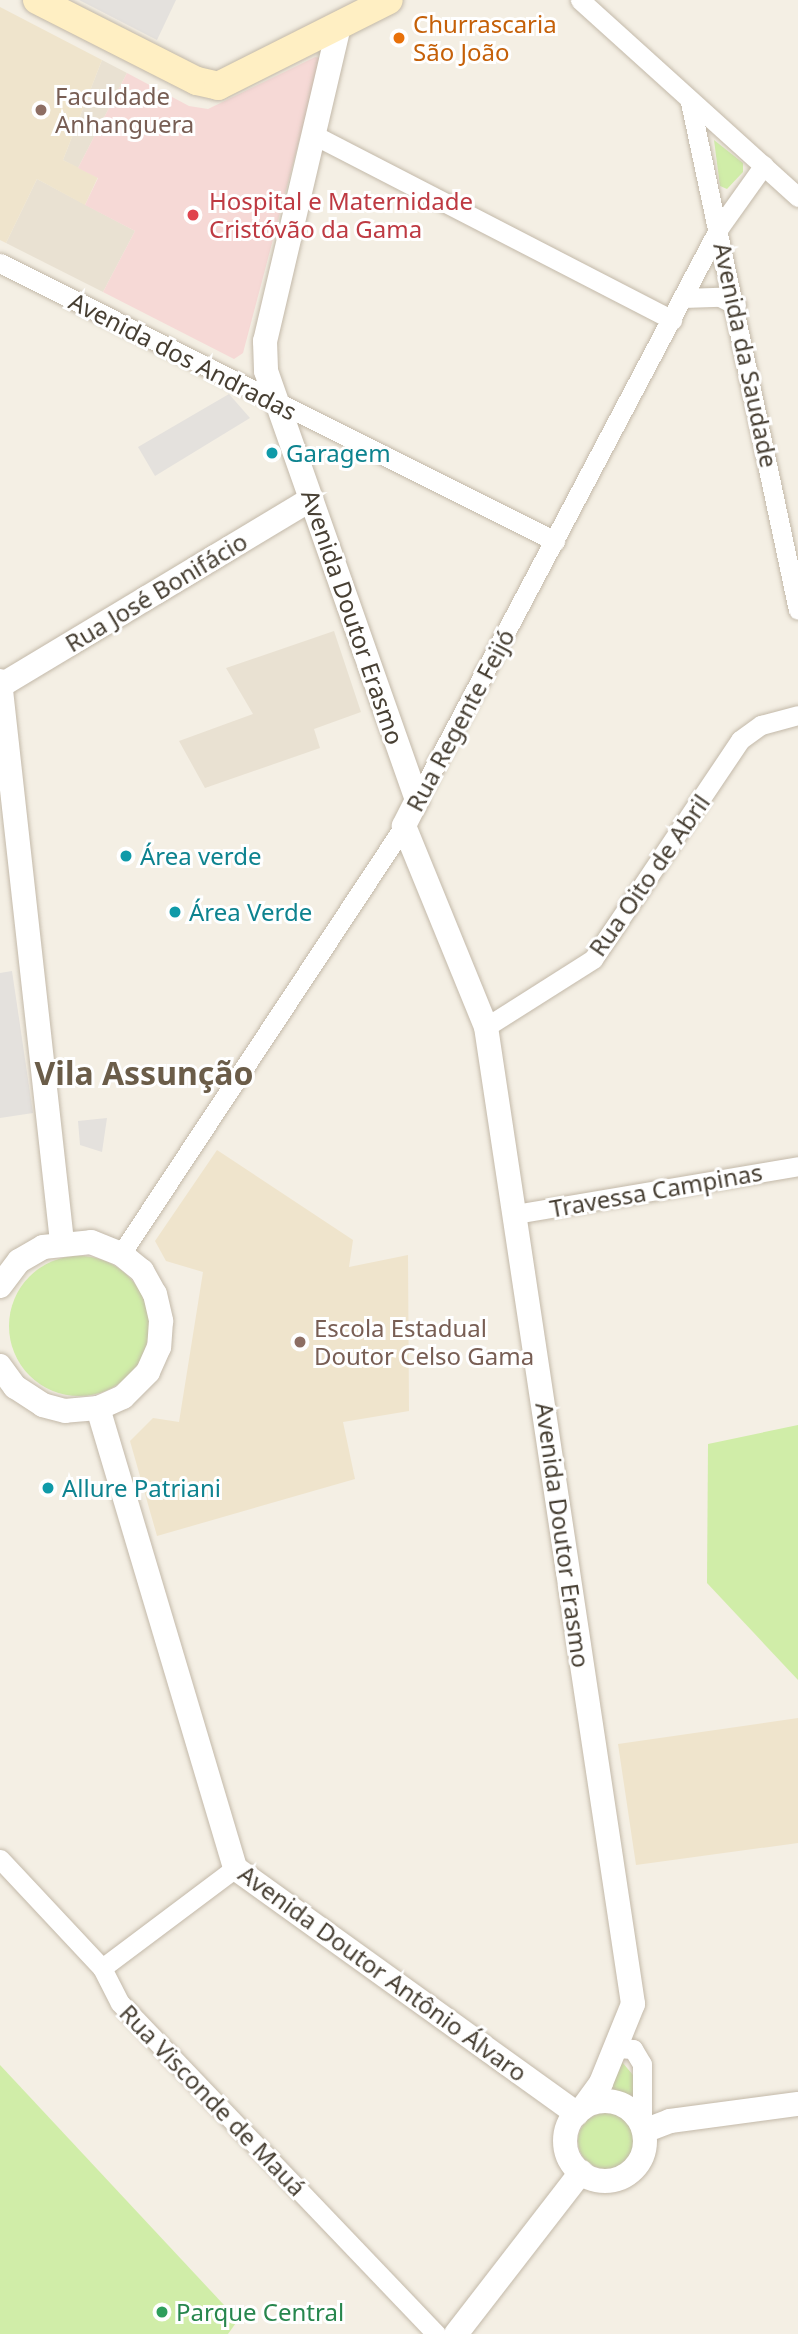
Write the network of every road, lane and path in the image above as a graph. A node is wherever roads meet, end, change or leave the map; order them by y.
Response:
1 (37, 0) edge
2 (389, 0) edge
3 (580, 0) edge
4 (339, 26) junction
5 (690, 102) junction
6 (316, 136) junction
7 (764, 165) junction
8 (798, 197) edge
9 (719, 228) junction
10 (0, 262) edge
11 (683, 298) junction
12 (736, 305) junction
13 (672, 320) junction
14 (278, 403) junction
15 (311, 499) junction
16 (555, 541) junction
17 (798, 610) edge
18 (0, 684) edge
19 (798, 715) edge
20 (417, 800) junction
21 (404, 825) junction
22 (486, 1027) junction
23 (798, 1166) edge
24 (515, 1214) junction
25 (62, 1242) junction
26 (121, 1254) junction
27 (1, 1283) edge
28 (4, 1381) edge
29 (98, 1408) junction
30 (0, 1859) edge
31 (235, 1868) junction
32 (103, 1968) junction
33 (617, 2048) junction
34 (798, 2104) edge
35 (580, 2111) junction
36 (643, 2128) junction
37 (581, 2172) junction
38 (436, 2334) edge
39 (456, 2334) edge

1 - 4 main road
2 - 4 main road
3 - 5 street
4 - 6 street, Avenida Doutor Erasmo
5 - 7 street
5 - 9 street, Avenida da Saudade
6 - 13 street
6 - 14 street, Avenida Doutor Erasmo
7 - 8 street
7 - 9 street, Rua Regente Feijó
9 - 11 street, Rua Regente Feijó
9 - 12 street, Avenida da Saudade
10 - 14 street, Avenida dos Andradas
11 - 12 street
11 - 13 street, Rua Regente Feijó
12 - 17 street, Avenida da Saudade
13 - 16 street, Rua Regente Feijó
14 - 15 street, Avenida Doutor Erasmo
14 - 16 street, Avenida dos Andradas
15 - 18 street, Rua José Bonifácio
15 - 20 street, Avenida Doutor Erasmo
16 - 20 street, Rua Regente Feijó
18 - 25 street
19 - 22 street, Rua Oito de Abril
20 - 21 street, Rua Regente Feijó
21 - 22 street, Avenida Doutor Erasmo
21 - 26 street, Rua Regente Feijó
22 - 24 street, Avenida Doutor Erasmo
23 - 24 street, Travessa Campinas
24 - 33 street, Avenida Doutor Erasmo
25 - 26 street
25 - 27 street
26 - 29 street
28 - 29 street
29 - 31 street, Avenida Doutor Antônio Álvaro
30 - 32 street, Rua Visconde de Mauá
31 - 32 street
31 - 35 street, Avenida Doutor Antônio Álvaro
32 - 38 street, Rua Visconde de Mauá
33 - 35 street, Avenida Doutor Erasmo
33 - 36 street
34 - 36 street
35 - 36 street
35 - 37 street
36 - 37 street
37 - 39 street

